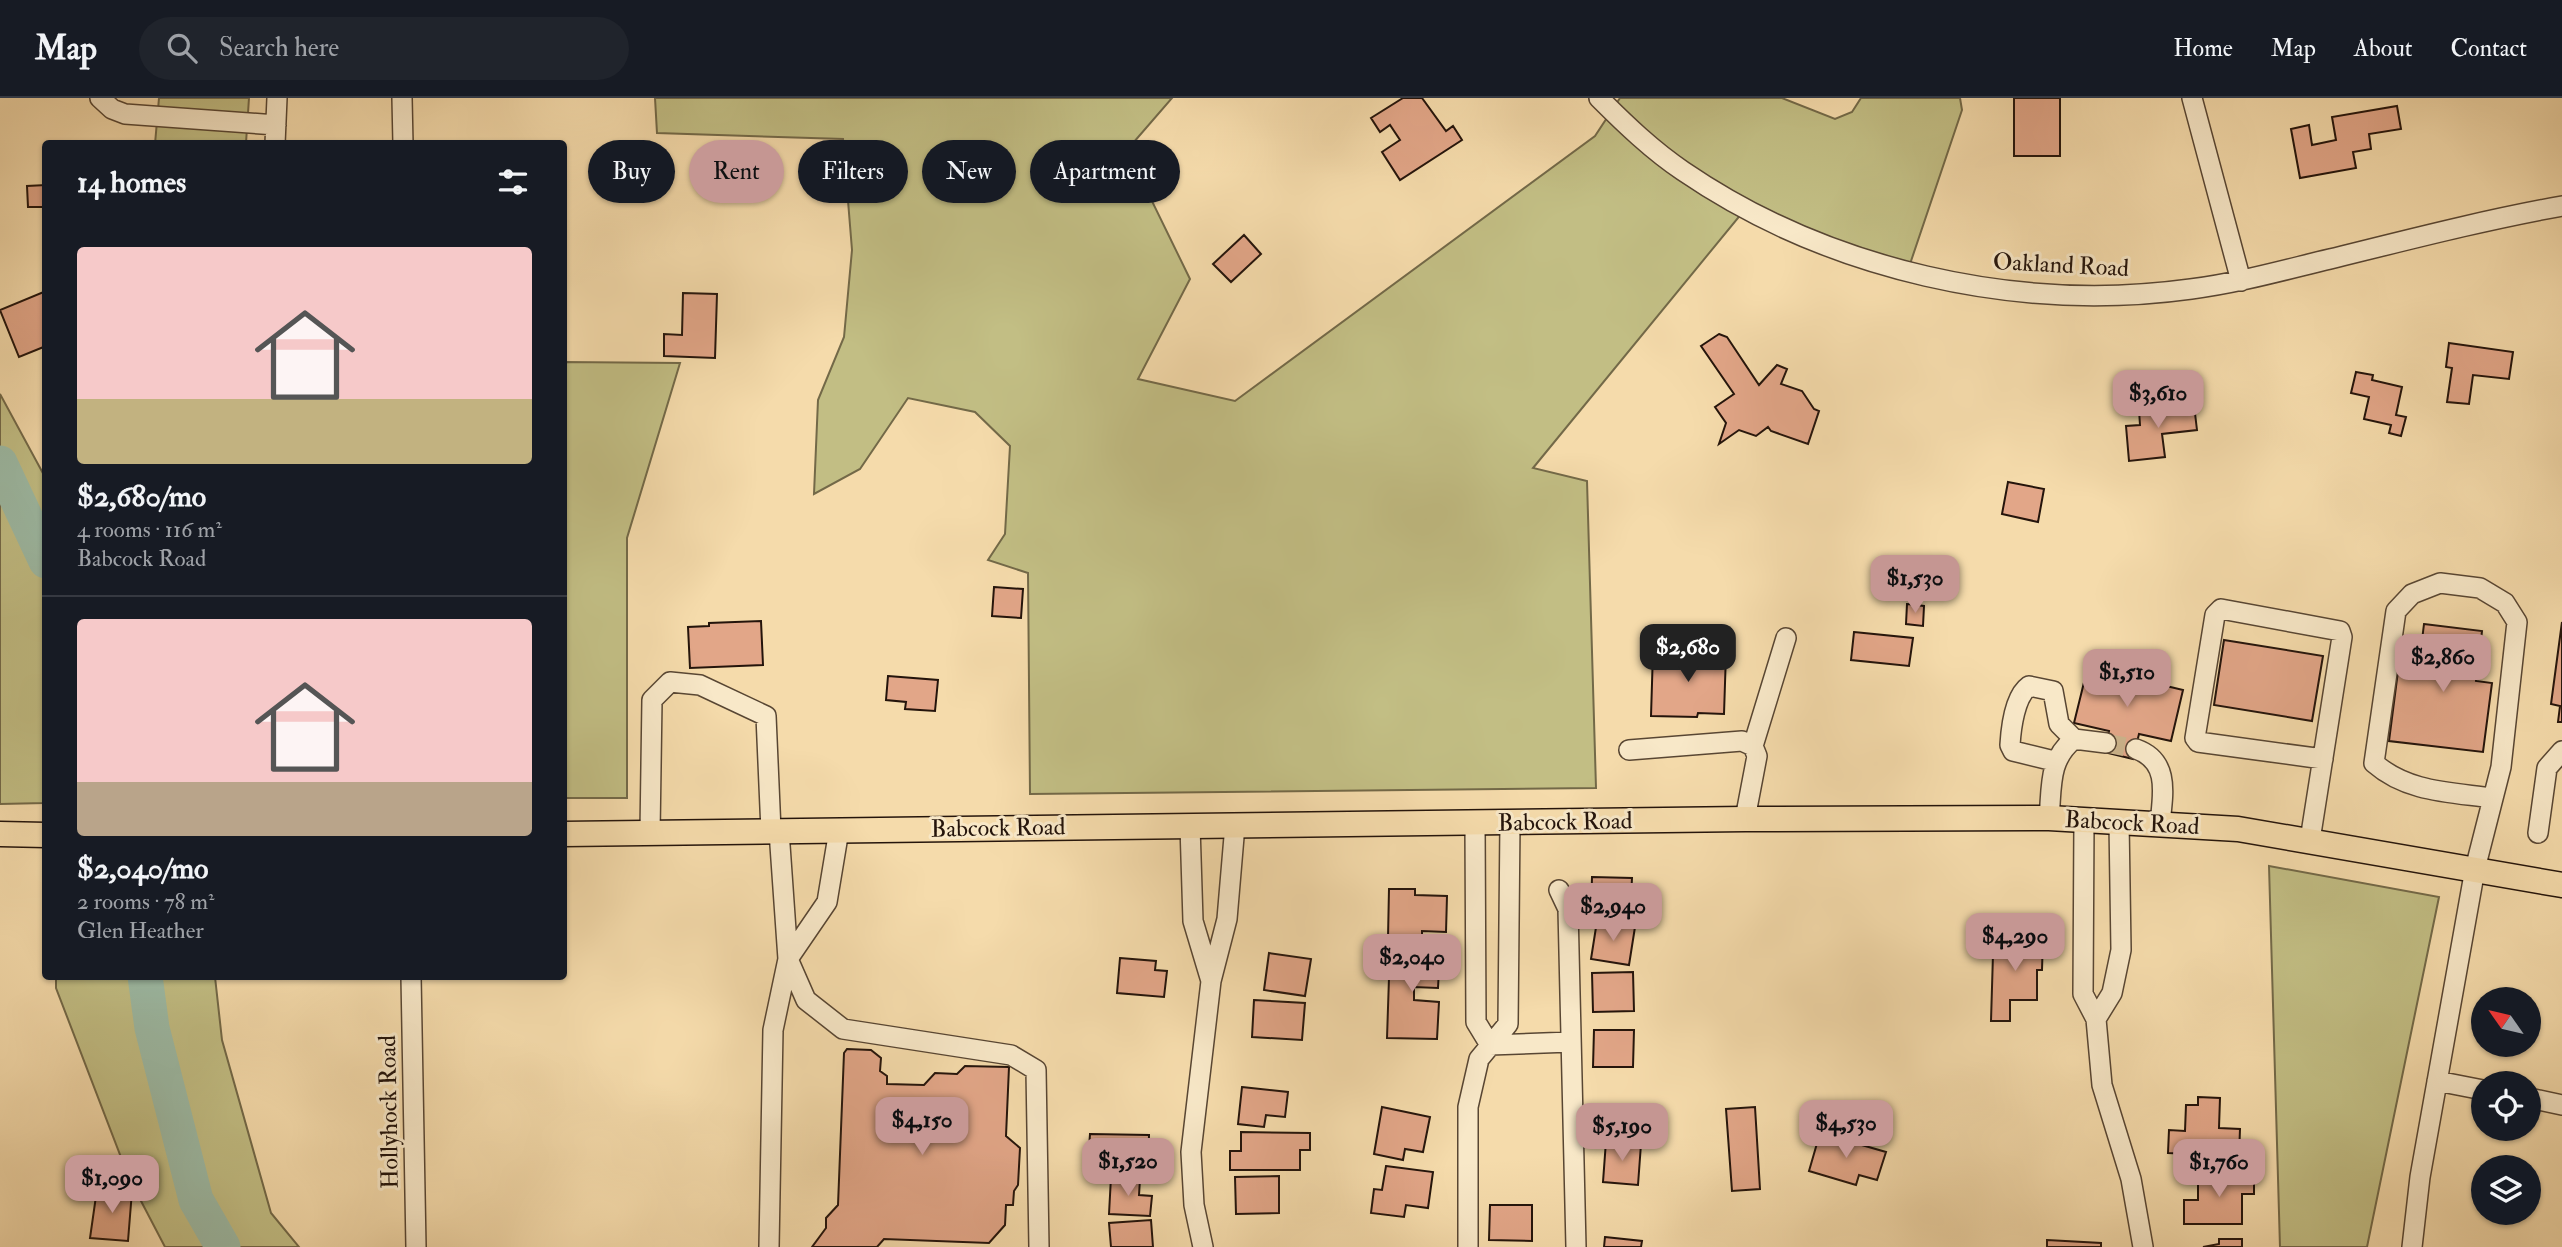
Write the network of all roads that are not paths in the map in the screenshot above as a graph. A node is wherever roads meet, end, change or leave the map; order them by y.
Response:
1 (100, 98) edge
2 (277, 98) edge
3 (402, 98) edge
4 (1599, 98) edge
5 (2192, 98) edge
6 (276, 134) edge
7 (403, 140) edge
8 (2562, 206) edge
9 (2241, 281) junction
10 (1786, 638) dead end
11 (2074, 739) junction
12 (2106, 743) tunnel mouth
13 (1753, 746) junction
14 (2136, 749) tunnel mouth
15 (1629, 750) dead end
16 (2562, 751) edge
17 (2323, 759) junction
18 (2054, 761) junction
19 (2492, 798) junction
20 (1745, 818) junction
21 (2049, 818) junction
22 (2084, 821) junction
23 (2119, 822) junction
24 (1510, 823) junction
25 (2160, 823) junction
26 (1475, 824) junction
27 (1235, 825) junction
28 (1190, 826) junction
29 (839, 830) junction
30 (775, 831) junction
31 (650, 832) junction
32 (2538, 833) dead end
33 (0, 834) edge
34 (567, 834) edge
35 (40, 835) edge
36 (2310, 841) junction
37 (2475, 869) junction
38 (2562, 885) edge
39 (1559, 890) dead end
40 (788, 959) junction
41 (411, 980) edge
42 (1212, 981) junction
43 (2096, 1018) junction
44 (1570, 1042) junction
45 (1490, 1045) junction
46 (2438, 1081) junction
47 (2471, 1088) edge
48 (2541, 1101) edge
49 (2562, 1105) edge
50 (416, 1247) edge
51 (769, 1247) edge
52 (1039, 1247) edge
53 (1203, 1247) edge
54 (1468, 1247) edge
55 (1576, 1247) edge
56 (2143, 1247) edge
57 (2412, 1247) edge

1 - 6 street
2 - 6 street
3 - 7 street
4 - 9 street, Oakland Road
5 - 9 street
8 - 9 street, Oakland Road
10 - 13 street
11 - 12 street
11 - 18 street
11 - 18 street
13 - 15 street
13 - 20 street
14 - 25 street
16 - 32 street
17 - 17 street
17 - 36 street
18 - 21 street
19 - 19 street
19 - 37 street
20 - 21 main road, Babcock Road
20 - 24 main road, Babcock Road
21 - 22 main road, Babcock Road
22 - 23 main road, Babcock Road
22 - 43 street
23 - 25 main road, Babcock Road
23 - 43 street
24 - 26 main road, Babcock Road
24 - 45 street
25 - 36 main road, Babcock Road
26 - 27 main road, Babcock Road
26 - 45 street
27 - 28 main road, Babcock Road
27 - 42 street
28 - 29 main road, Babcock Road
28 - 42 street
29 - 30 main road, Babcock Road
29 - 40 street
30 - 31 main road, Babcock Road
30 - 31 street
30 - 40 street
31 - 34 main road, Babcock Road
33 - 35 main road
36 - 37 main road, Babcock Road
37 - 38 main road, Babcock Road
37 - 46 street
39 - 44 street
40 - 51 street
40 - 52 street
41 - 50 street, Hollyhock Road
42 - 53 street
43 - 56 street
44 - 45 street
44 - 55 street
45 - 54 street
46 - 47 street
46 - 57 street
48 - 49 street

